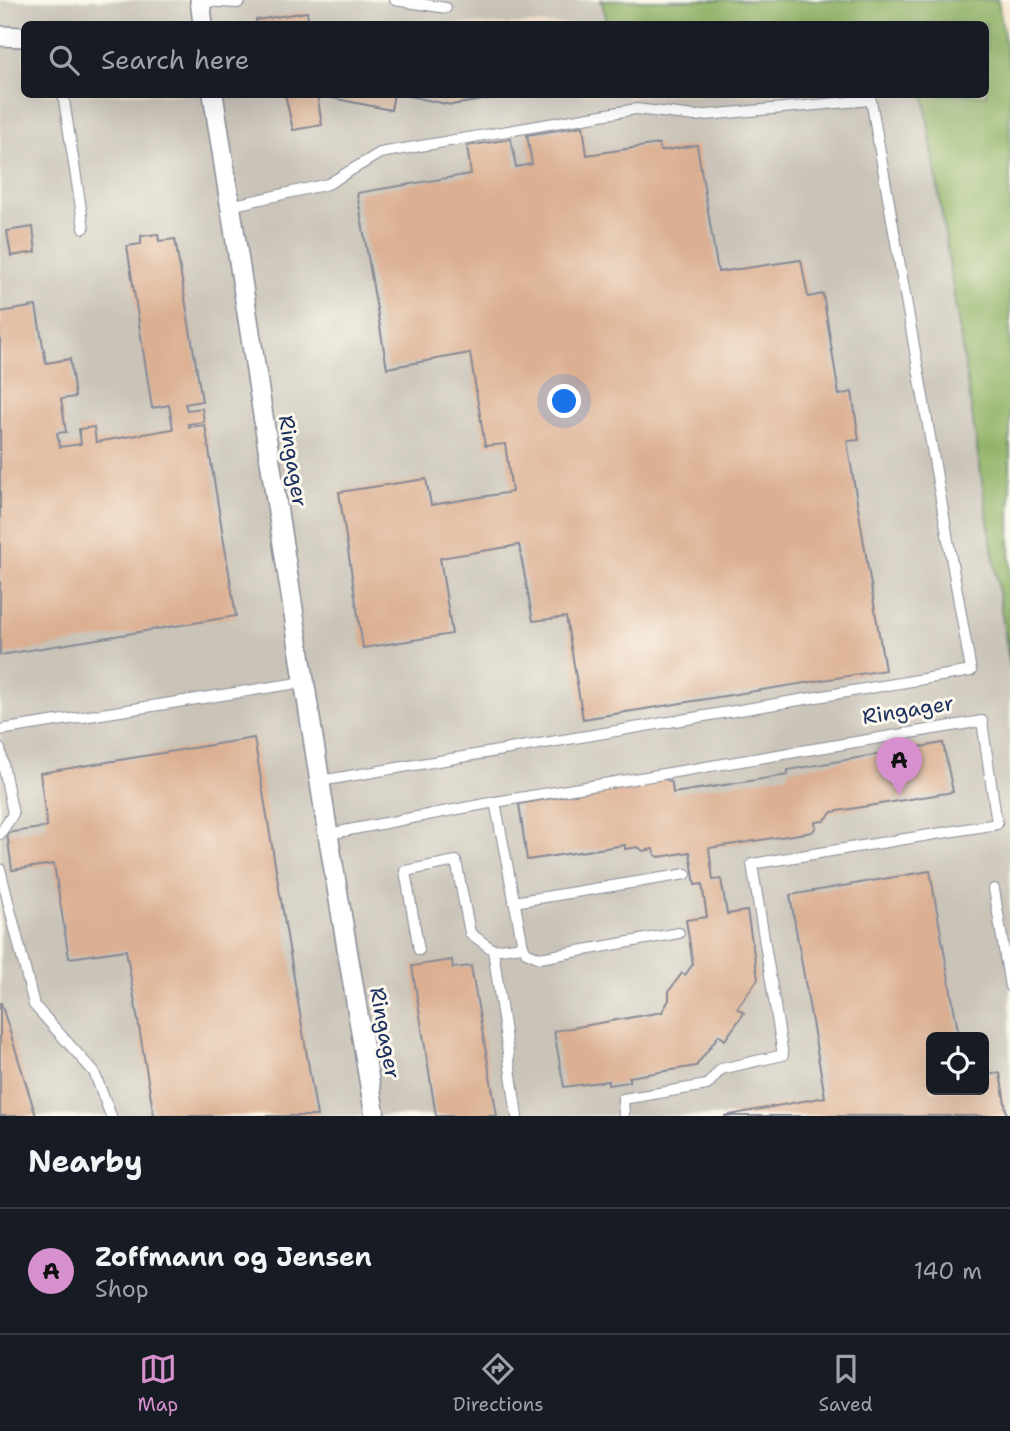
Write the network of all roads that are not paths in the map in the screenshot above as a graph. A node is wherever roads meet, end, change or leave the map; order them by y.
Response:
1 (241, 0) edge
2 (395, 0) edge
3 (201, 1) edge
4 (446, 8) dead end
5 (203, 21) edge
6 (0, 36) edge
7 (21, 37) edge
8 (64, 98) edge
9 (214, 98) edge
10 (230, 206) junction
11 (84, 228) dead end
12 (304, 682) junction
13 (0, 730) edge
14 (0, 749) edge
15 (320, 780) junction
16 (495, 802) junction
17 (0, 834) edge
18 (328, 834) junction
19 (0, 869) edge
20 (686, 874) dead end
21 (994, 889) dead end
22 (514, 902) junction
23 (679, 933) dead end
24 (523, 946) junction
25 (419, 950) dead end
26 (493, 950) junction
27 (1010, 988) edge
28 (111, 1116) edge
29 (375, 1116) edge
30 (517, 1116) edge
31 (624, 1116) edge

1 - 3 lane
2 - 4 lane
3 - 5 street
6 - 7 street
8 - 11 lane
9 - 10 street, Ringager
10 - 12 street, Ringager
10 - 15 lane
12 - 13 lane
12 - 15 street, Ringager
14 - 17 lane
15 - 18 street, Ringager
16 - 18 lane, Ringager
16 - 22 lane
16 - 31 lane, Ringager
18 - 29 street, Ringager
19 - 28 lane
20 - 22 lane
21 - 27 lane
22 - 24 lane
23 - 24 lane
24 - 26 lane
25 - 26 lane
26 - 30 lane

